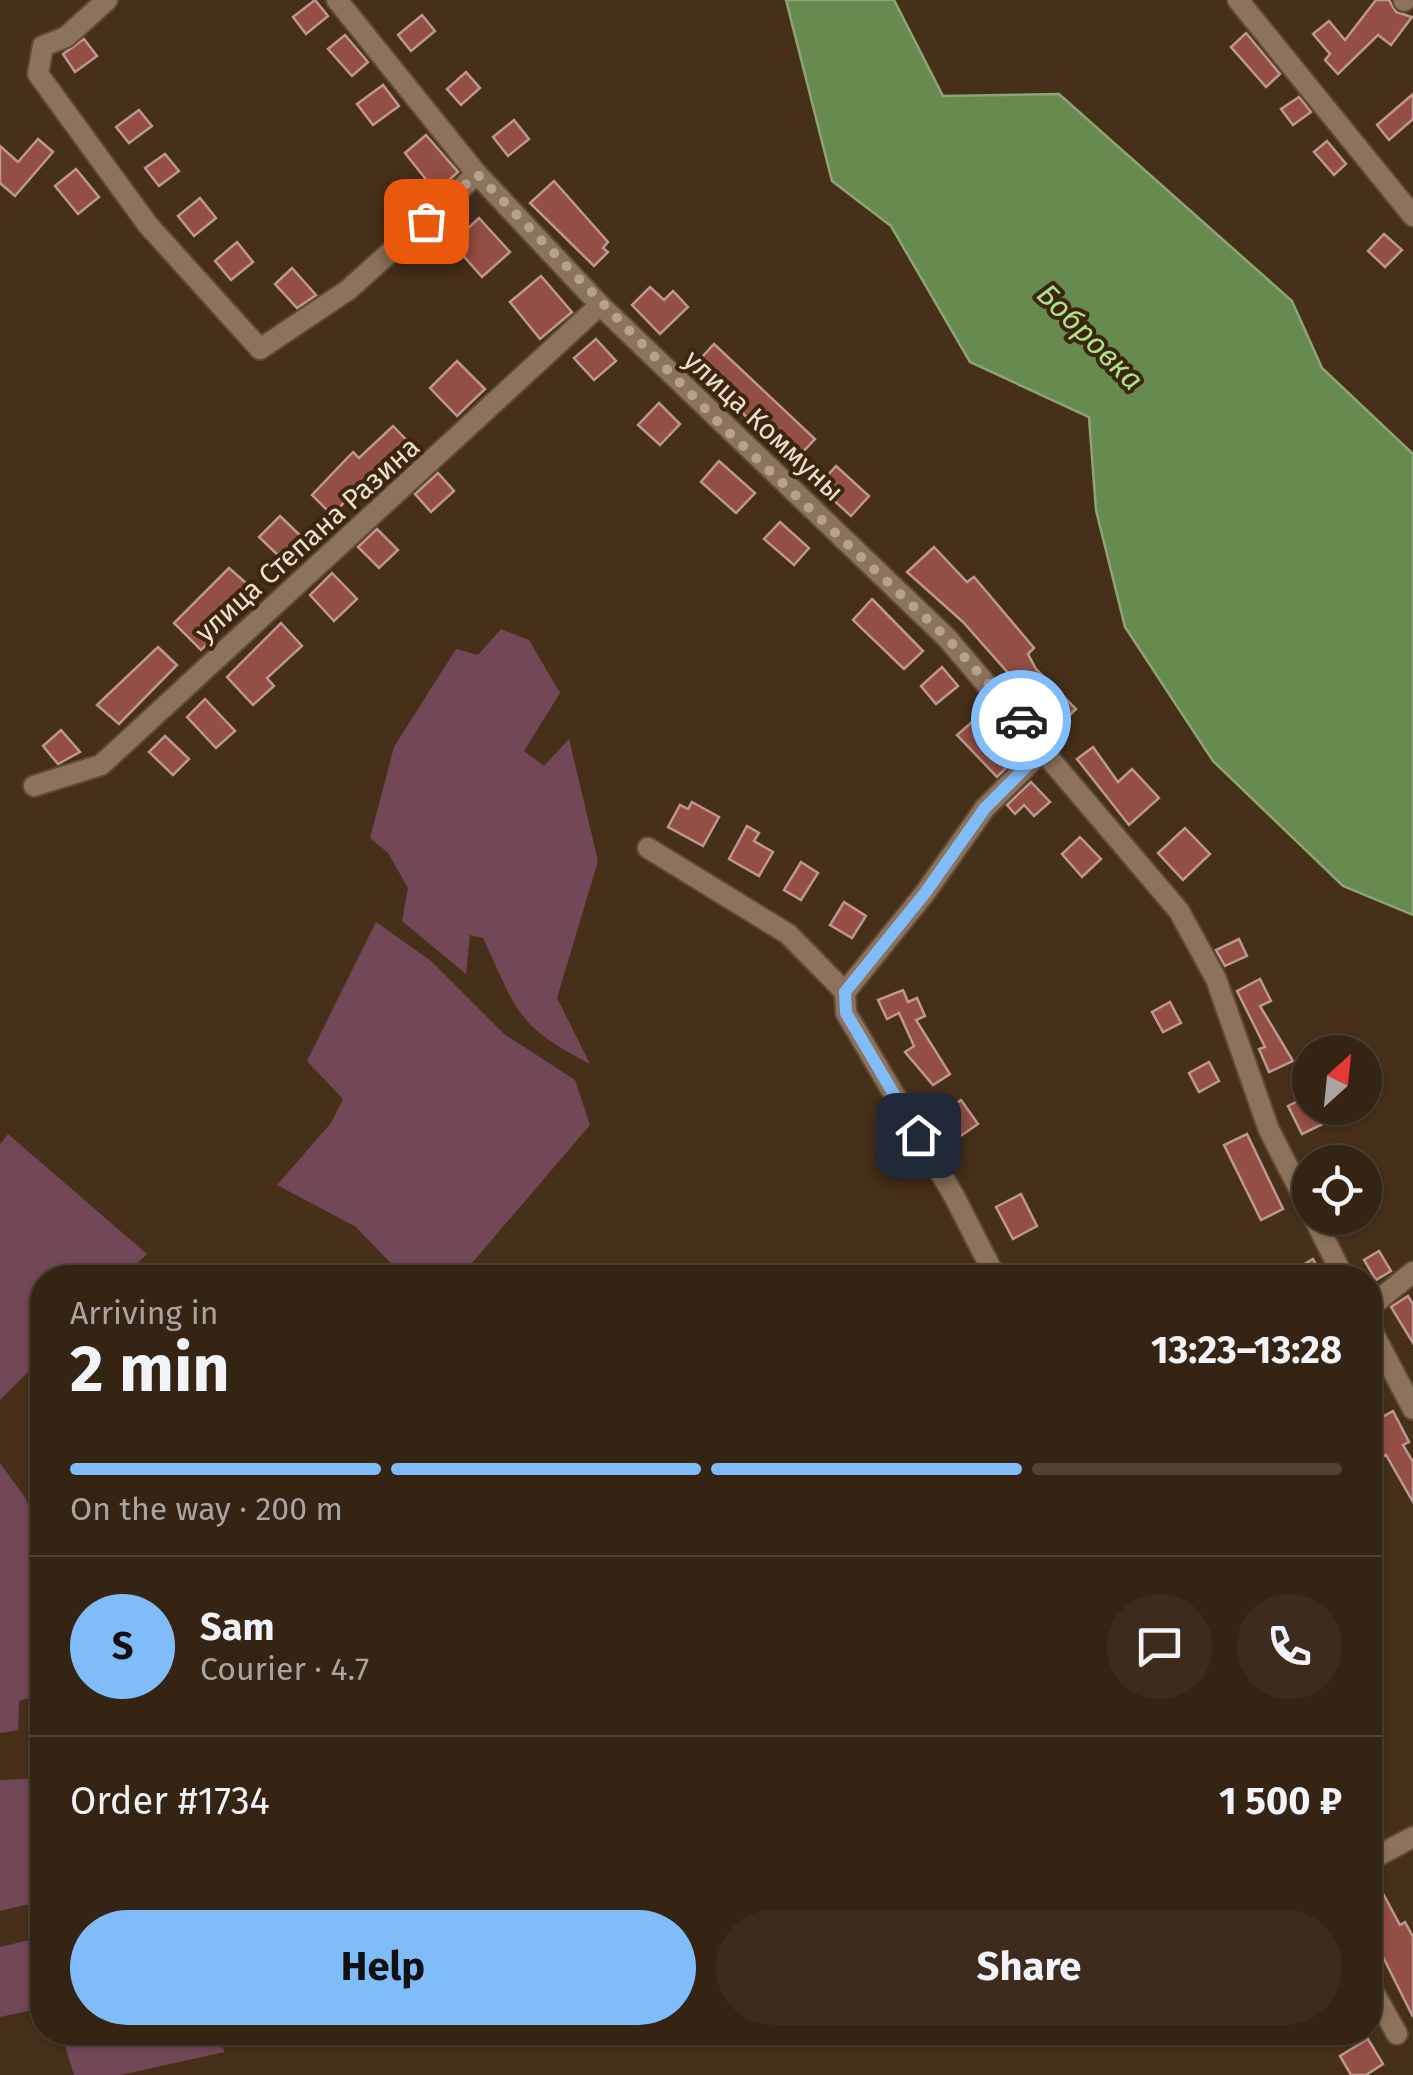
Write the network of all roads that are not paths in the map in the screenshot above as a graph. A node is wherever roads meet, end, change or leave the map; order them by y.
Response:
1 (107, 0) edge
2 (338, 0) edge
3 (1238, 0) edge
4 (477, 174) junction
5 (1413, 216) edge
6 (600, 306) junction
7 (1045, 748) junction
8 (34, 786) dead end
9 (648, 848) dead end
10 (845, 992) junction
11 (1292, 1175) edge
12 (1322, 1235) edge
13 (989, 1265) edge
14 (1338, 1265) edge
15 (1413, 1272) edge
16 (1382, 1297) edge
17 (1382, 1350) edge
18 (1413, 1408) edge
19 (1413, 1837) edge
20 (1382, 1854) edge
21 (1382, 2007) edge
22 (1397, 2034) dead end

1 - 4 street
2 - 4 street, улица Коммуны
3 - 5 street
4 - 6 street, улица Коммуны
6 - 7 street, улица Коммуны
6 - 8 street, улица Степана Разина
7 - 10 street
7 - 11 street, улица Коммуны
9 - 10 street
10 - 13 street
12 - 14 street
15 - 16 street
17 - 18 street
19 - 20 street
21 - 22 street

